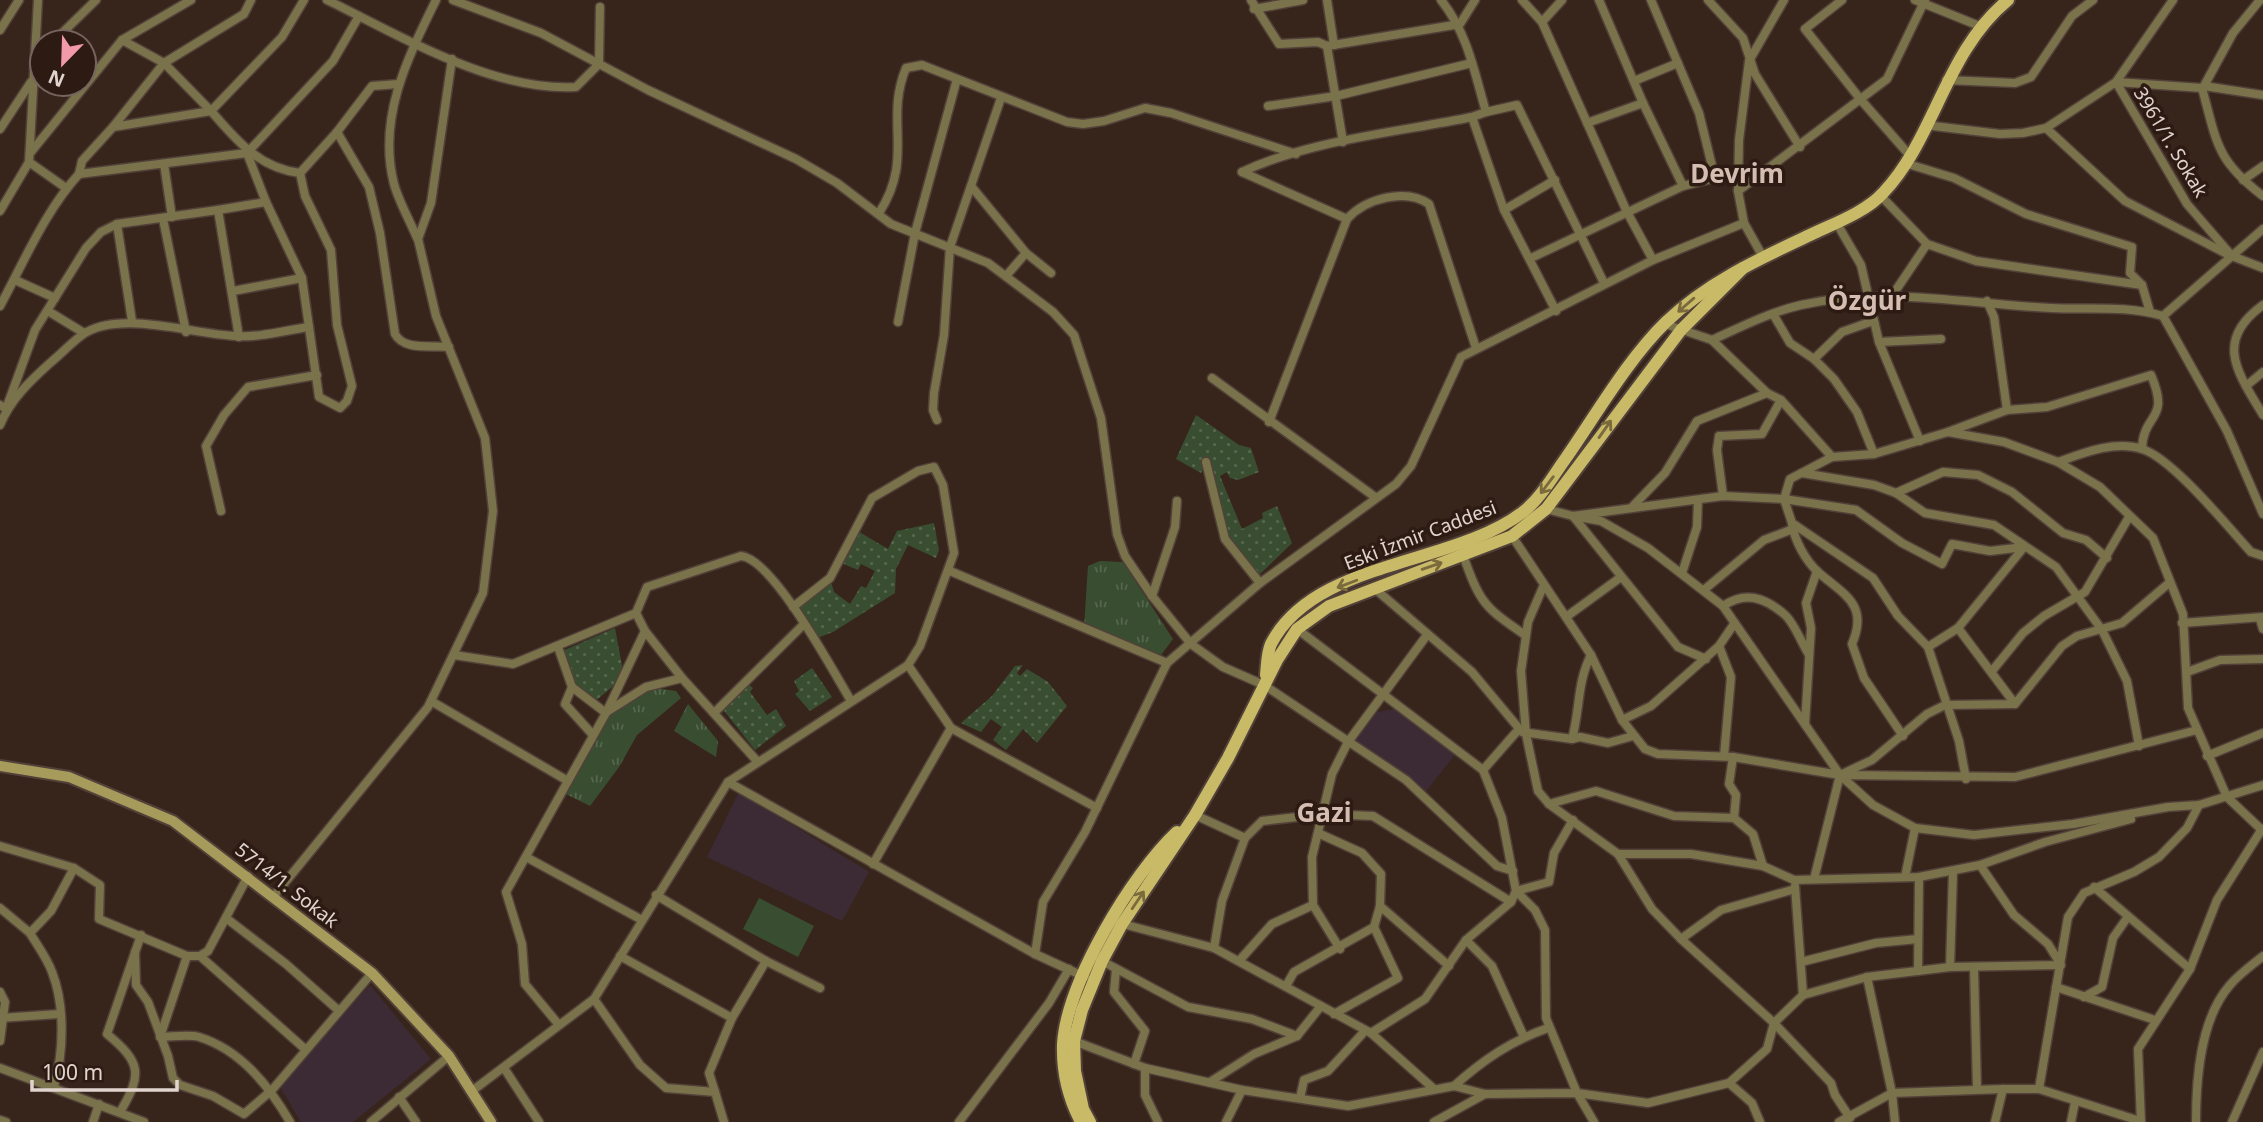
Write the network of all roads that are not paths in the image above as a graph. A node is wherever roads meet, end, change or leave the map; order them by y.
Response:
1 (19, 0) edge
2 (38, 0) edge
3 (96, 0) edge
4 (191, 0) edge
5 (251, 0) edge
6 (304, 0) edge
7 (327, 0) edge
8 (436, 0) edge
9 (453, 0) edge
10 (1303, 0) edge
11 (1327, 0) edge
12 (1441, 0) edge
13 (1475, 0) edge
14 (1522, 0) edge
15 (1562, 0) edge
16 (1599, 0) edge
17 (1651, 0) edge
18 (1708, 0) edge
19 (1784, 0) edge
20 (1842, 0) edge
21 (2008, 0) edge
22 (2093, 0) edge
23 (2173, 0) edge
24 (2260, 0) edge
25 (1921, 2) edge
26 (1253, 4) edge
27 (600, 7) dead end
28 (359, 16) junction
29 (1542, 22) junction
30 (1460, 24) junction
31 (1982, 27) junction
32 (36, 28) edge
33 (67, 28) edge
34 (0, 30) edge
35 (122, 40) junction
36 (415, 43) junction
37 (1331, 45) junction
38 (452, 59) junction
39 (1749, 61) junction
40 (164, 63) junction
41 (1472, 63) junction
42 (1678, 63) junction
43 (599, 64) junction
44 (957, 79) junction
45 (1946, 80) junction
46 (1634, 81) junction
47 (2116, 82) junction
48 (398, 83) junction
49 (2203, 87) junction
50 (28, 88) edge
51 (2263, 95) edge
52 (1336, 96) junction
53 (1001, 97) junction
54 (32, 98) edge
55 (1861, 100) junction
56 (1643, 103) junction
57 (1268, 106) dead end
58 (211, 111) junction
59 (1486, 112) junction
60 (1472, 117) junction
61 (1587, 123) junction
62 (1925, 125) junction
63 (113, 127) junction
64 (2046, 128) junction
65 (0, 129) edge
66 (337, 132) junction
67 (1343, 142) junction
68 (1800, 146) junction
69 (31, 152) junction
70 (247, 153) junction
71 (1296, 154) junction
72 (1910, 161) junction
73 (29, 162) junction
74 (164, 164) junction
75 (2263, 166) edge
76 (300, 173) junction
77 (79, 174) junction
78 (1715, 178) junction
79 (1740, 179) junction
80 (1555, 180) junction
81 (2243, 180) junction
82 (971, 186) junction
83 (1683, 186) junction
84 (66, 188) junction
85 (1738, 191) junction
86 (1881, 196) junction
87 (2263, 196) edge
88 (266, 202) junction
89 (218, 210) junction
90 (1504, 210) junction
91 (0, 211) edge
92 (1626, 212) junction
93 (879, 213) junction
94 (167, 218) junction
95 (1347, 219) junction
96 (1836, 222) junction
97 (1744, 223) junction
98 (117, 224) junction
99 (2263, 229) edge
100 (915, 233) junction
101 (1581, 234) junction
102 (418, 239) junction
103 (1927, 244) junction
104 (950, 247) junction
105 (1026, 253) junction
106 (2232, 256) junction
107 (1763, 257) junction
108 (1531, 258) junction
109 (1653, 260) junction
110 (1743, 268) junction
111 (2263, 268) edge
112 (1051, 273) dead end
113 (1006, 276) junction
114 (302, 278) junction
115 (15, 280) junction
116 (1604, 283) junction
117 (2142, 285) junction
118 (233, 291) junction
119 (1892, 296) junction
120 (1869, 297) junction
121 (55, 298) junction
122 (1987, 301) junction
123 (2263, 305) edge
124 (0, 306) edge
125 (48, 311) junction
126 (1556, 311) junction
127 (2150, 312) junction
128 (1773, 314) junction
129 (2162, 316) junction
130 (132, 321) junction
131 (1873, 321) junction
132 (898, 322) dead end
133 (1665, 324) junction
134 (309, 327) junction
135 (1681, 330) junction
136 (187, 332) junction
137 (84, 333) junction
138 (239, 337) junction
139 (1941, 339) dead end
140 (1712, 340) junction
141 (1879, 342) junction
142 (449, 347) junction
143 (1476, 348) junction
144 (1814, 359) junction
145 (2263, 372) edge
146 (317, 375) junction
147 (1212, 378) dead end
148 (2246, 386) junction
149 (1767, 393) junction
150 (1781, 400) junction
151 (3, 407) edge
152 (2007, 410) junction
153 (2263, 415) edge
154 (937, 420) dead end
155 (1269, 422) junction
156 (0, 425) edge
157 (1948, 432) junction
158 (1920, 441) junction
159 (2141, 449) junction
160 (1874, 454) junction
161 (1832, 457) junction
162 (1206, 462) dead end
163 (2058, 462) junction
164 (1802, 473) junction
165 (1896, 493) junction
166 (1723, 496) junction
167 (1375, 497) junction
168 (1784, 499) junction
169 (1698, 500) junction
170 (1177, 501) dead end
171 (1632, 507) junction
172 (1546, 509) junction
173 (221, 511) dead end
174 (2263, 513) edge
175 (1573, 516) junction
176 (2129, 517) junction
177 (1792, 526) junction
178 (1512, 536) junction
179 (2024, 547) junction
180 (1463, 555) junction
181 (2263, 556) edge
182 (2107, 558) junction
183 (950, 571) junction
184 (1817, 571) junction
185 (1682, 573) junction
186 (1621, 577) junction
187 (1260, 583) junction
188 (2169, 583) junction
189 (1543, 587) junction
190 (1374, 588) junction
191 (1705, 589) junction
192 (1152, 596) junction
193 (2080, 598) junction
194 (1723, 606) junction
195 (793, 607) junction
196 (636, 612) junction
197 (1566, 617) junction
198 (2262, 618) edge
199 (2182, 623) junction
200 (804, 624) junction
201 (1734, 624) junction
202 (1958, 628) junction
203 (1297, 629) junction
204 (2263, 629) edge
205 (2102, 630) junction
206 (645, 631) junction
207 (1427, 635) junction
208 (1525, 635) junction
209 (1191, 644) junction
210 (1719, 646) junction
211 (558, 647) junction
212 (1928, 647) junction
213 (1808, 653) junction
214 (454, 655) junction
215 (1591, 655) junction
216 (1706, 659) junction
217 (2263, 659) edge
218 (1167, 663) junction
219 (908, 665) junction
220 (1992, 671) junction
221 (2187, 671) junction
222 (682, 678) junction
223 (1264, 685) junction
224 (572, 687) junction
225 (1384, 693) junction
226 (431, 701) junction
227 (851, 701) junction
228 (2015, 704) junction
229 (1945, 705) junction
230 (606, 713) junction
231 (715, 713) junction
232 (1622, 720) junction
233 (1805, 724) junction
234 (951, 727) junction
235 (2197, 730) junction
236 (1522, 732) junction
237 (2263, 733) edge
238 (593, 735) junction
239 (1633, 736) junction
240 (1903, 736) junction
241 (1572, 739) junction
242 (1348, 742) junction
243 (2139, 746) junction
244 (2207, 756) junction
245 (1728, 757) junction
246 (757, 761) junction
247 (0, 765) edge
248 (1483, 771) junction
249 (1840, 775) junction
250 (1966, 779) junction
251 (568, 781) junction
252 (728, 782) junction
253 (2263, 785) edge
254 (2227, 797) junction
255 (1549, 804) junction
256 (2199, 805) junction
257 (1097, 808) junction
258 (2146, 813) junction
259 (1324, 814) junction
260 (1195, 815) junction
261 (1734, 818) junction
262 (1573, 820) junction
263 (1915, 828) junction
264 (2262, 830) edge
265 (1320, 834) junction
266 (1245, 838) junction
267 (0, 846) edge
268 (1618, 855) junction
269 (526, 857) junction
270 (873, 864) junction
271 (1980, 865) junction
272 (1763, 866) junction
273 (74, 868) junction
274 (1513, 871) junction
275 (1953, 872) junction
276 (248, 876) junction
277 (1905, 877) junction
278 (1919, 877) junction
279 (1814, 879) junction
280 (1795, 885) junction
281 (2094, 887) junction
282 (1516, 891) junction
283 (656, 895) junction
284 (274, 896) junction
285 (1511, 902) junction
286 (1313, 905) junction
287 (1380, 906) junction
288 (0, 908) edge
289 (226, 918) junction
290 (2127, 918) junction
291 (642, 920) junction
292 (1116, 922) junction
293 (1374, 927) junction
294 (30, 933) junction
295 (141, 935) junction
296 (1681, 939) junction
297 (1918, 939) junction
298 (1466, 940) junction
299 (1214, 948) junction
300 (1340, 949) junction
301 (135, 952) junction
302 (1035, 954) junction
303 (187, 956) junction
304 (200, 956) junction
305 (620, 956) junction
306 (2263, 956) edge
307 (766, 961) junction
308 (1102, 961) junction
309 (1239, 961) junction
310 (1801, 962) junction
311 (2061, 965) junction
312 (1449, 966) junction
313 (1950, 967) junction
314 (1974, 968) junction
315 (1069, 969) junction
316 (1116, 969) junction
317 (2190, 969) junction
318 (1918, 971) junction
319 (372, 973) junction
320 (1867, 977) junction
321 (1089, 978) junction
322 (1286, 986) junction
323 (820, 988) dead end
324 (2056, 988) junction
325 (0, 992) edge
326 (1803, 995) junction
327 (2084, 997) junction
328 (594, 999) junction
329 (1321, 1006) junction
330 (338, 1010) junction
331 (59, 1014) junction
332 (1334, 1014) junction
333 (2, 1018) edge
334 (732, 1018) junction
335 (2155, 1020) junction
336 (1774, 1023) junction
337 (559, 1025) junction
338 (1548, 1028) junction
339 (1368, 1032) junction
340 (1297, 1036) junction
341 (160, 1037) junction
342 (1524, 1037) junction
343 (0, 1041) edge
344 (1074, 1041) junction
345 (305, 1049) junction
346 (2263, 1052) edge
347 (449, 1056) junction
348 (1134, 1064) junction
349 (0, 1068) edge
350 (504, 1068) junction
351 (1144, 1068) junction
352 (1210, 1082) junction
353 (1729, 1083) junction
354 (54, 1086) junction
355 (1454, 1086) junction
356 (1434, 1089) junction
357 (1978, 1089) junction
358 (2003, 1089) junction
359 (2039, 1089) junction
360 (272, 1090) junction
361 (1242, 1090) junction
362 (472, 1091) junction
363 (715, 1092) junction
364 (1577, 1093) junction
365 (1892, 1093) junction
366 (1485, 1094) junction
367 (399, 1097) junction
368 (1300, 1098) junction
369 (2075, 1102) junction
370 (99, 1104) junction
371 (120, 1112) junction
372 (1850, 1118) junction
373 (0, 1120) edge
374 (2140, 1121) edge
375 (6, 1122) edge
376 (93, 1122) edge
377 (144, 1122) edge
378 (290, 1122) edge
379 (371, 1122) edge
380 (416, 1122) edge
381 (491, 1122) edge
382 (539, 1122) edge
383 (724, 1122) edge
384 (959, 1122) edge
385 (1081, 1122) edge
386 (1090, 1122) edge
387 (1158, 1122) edge
388 (1226, 1122) edge
389 (1434, 1122) edge
390 (1594, 1122) edge
391 (1760, 1122) edge
392 (1839, 1122) edge
393 (1895, 1122) edge
394 (1995, 1122) edge
395 (2071, 1122) edge
396 (2196, 1122) edge
397 (2232, 1122) edge

1 - 34 street
2 - 32 street
3 - 33 street
4 - 35 street
5 - 40 street
6 - 58 street
7 - 28 street
8 - 36 street
9 - 43 street
10 - 26 street
11 - 37 street
12 - 30 street
13 - 30 street
14 - 29 street
15 - 29 street
16 - 46 street
17 - 42 street
18 - 39 street
19 - 39 street
20 - 55 street
21 - 31 main road, Eski İzmir Caddesi
22 - 45 street
23 - 47 street
24 - 49 street
25 - 31 street
25 - 55 street
26 - 37 street
27 - 43 street
28 - 36 street
28 - 70 street
29 - 61 street
30 - 37 street
30 - 41 street
31 - 45 main road, Eski İzmir Caddesi
35 - 40 street
35 - 69 street
36 - 38 street
36 - 48 street
37 - 52 street
38 - 43 street
38 - 102 street
39 - 68 street
39 - 79 street
40 - 58 street
40 - 63 street
41 - 52 street
41 - 59 street
42 - 46 street
42 - 78 street
43 - 93 street
44 - 53 street
44 - 93 street
44 - 100 street
45 - 62 main road, Eski İzmir Caddesi
46 - 56 street
47 - 49 street
47 - 64 street
47 - 106 street, 3961/1. Sokak
48 - 66 street
48 - 102 street
49 - 51 street
49 - 81 street
50 - 65 street
52 - 57 street
52 - 67 street
53 - 71 street
53 - 82 street
54 - 69 street
55 - 68 street
55 - 72 street
56 - 61 street
56 - 83 street
58 - 63 street
58 - 70 street
59 - 60 street
59 - 80 street
60 - 67 street
60 - 90 street
61 - 92 street
62 - 64 street
62 - 72 main road, Eski İzmir Caddesi
63 - 77 street
64 - 106 street
66 - 76 street
66 - 142 street
67 - 71 street
68 - 85 street
69 - 73 street
70 - 74 street
70 - 76 street
70 - 88 street
71 - 95 street
72 - 86 main road, Eski İzmir Caddesi
72 - 117 street
73 - 84 street
73 - 91 street
74 - 77 street
74 - 94 street
75 - 81 street
76 - 146 street
77 - 84 street
78 - 79 street
78 - 83 street
79 - 85 street
80 - 90 street
80 - 101 street
81 - 87 street
82 - 104 street
82 - 105 street
83 - 92 street
84 - 115 street
85 - 97 street
86 - 96 main road, Eski İzmir Caddesi
86 - 103 street
88 - 89 street
88 - 114 street
89 - 94 street
89 - 118 street
90 - 108 street
92 - 101 street
92 - 109 street
93 - 100 street
94 - 98 street
94 - 136 street
95 - 143 street
95 - 155 street
96 - 107 main road, Eski İzmir Caddesi
96 - 120 street
97 - 107 street
97 - 109 street
98 - 121 street
98 - 130 street
99 - 106 street
100 - 104 street
100 - 132 street
101 - 108 street
101 - 116 street
102 - 142 street
103 - 117 street
103 - 119 street
104 - 113 street
104 - 154 street
105 - 112 street
105 - 113 street
106 - 111 street, 3961/1. Sokak
106 - 129 street
107 - 110 main road, Eski İzmir Caddesi
108 - 126 street
109 - 116 street
110 -> 133 main road, Eski İzmir Caddesi
110 - 135 main road, Eski İzmir Caddesi
113 - 192 street
114 - 118 street
114 - 134 street
115 - 121 street
115 - 124 street
116 - 126 street
117 - 127 street
118 - 138 street
119 - 120 street
119 - 122 street
120 - 128 street
120 - 131 street
121 - 125 street
122 - 127 street
122 - 152 street
123 - 148 street
125 - 137 street
125 - 151 street
126 - 143 street
127 - 129 street
128 - 140 street
128 - 144 street
129 - 174 street
130 - 136 street
130 - 137 street
131 - 141 street
131 - 144 street
133 - 135 street
133 -> 223 main road, Eski İzmir Caddesi
134 - 138 street
134 - 146 street
135 - 140 street
172 -> 135 main road, Eski İzmir Caddesi
136 - 138 street
137 - 151 street
139 - 141 street
140 - 149 street
141 - 158 street
142 - 214 street
143 - 167 street
144 - 160 street
145 - 148 street
146 - 173 street
147 - 155 street
148 - 153 street
149 - 150 street
149 - 171 street
150 - 161 street
150 - 166 street
151 - 156 street
152 - 157 street
152 - 159 street
155 - 167 street
157 - 158 street
157 - 163 street
158 - 160 street
159 - 163 street
159 - 181 street
160 - 161 street
161 - 164 street
162 - 187 street
163 - 176 street
164 - 165 street
164 - 168 street
165 - 179 street
165 - 182 street
166 - 168 street
166 - 169 street
167 - 187 street
168 - 177 street
168 - 179 street
169 - 171 street
169 - 185 street
170 - 192 street
171 - 175 street
172 - 175 street
172 - 178 main road, Eski İzmir Caddesi
175 - 185 street
175 - 186 street
176 - 182 street
176 - 188 street
177 - 184 street
177 - 191 street
177 - 212 street
178 - 180 main road, Eski İzmir Caddesi
178 - 189 street
179 - 193 street
179 - 202 street
190 -> 180 main road, Eski İzmir Caddesi
180 - 208 street
182 - 193 street
183 - 195 street
183 - 218 street
183 - 219 street
184 - 213 street
184 - 240 street
185 - 191 street
186 - 197 street
186 - 216 street
187 - 209 street
188 - 199 street
188 - 205 street
189 - 197 street
189 - 208 street
190 - 203 main road, Eski İzmir Caddesi
190 - 207 street
191 - 194 street
192 - 209 street
193 - 205 street
193 - 220 street
194 - 201 street
194 - 213 street
195 - 196 street
195 - 200 street
196 - 206 street
196 - 211 street
197 - 215 street
198 - 199 street
198 - 204 street
199 - 221 street
200 - 227 street
200 - 231 street
201 - 210 street
201 - 233 street
202 - 212 street
202 - 220 street
203 - 223 main road, Eski İzmir Caddesi
203 - 225 street
205 - 228 street
205 - 243 street
206 - 222 street
206 - 230 street
207 - 225 street
207 - 236 street
208 - 236 street
209 - 218 street
209 - 223 street
210 - 216 street
210 - 245 street
211 - 214 street
211 - 224 street
212 - 229 street
213 - 233 street
214 - 226 street
215 - 232 street
215 - 241 street
216 - 232 street
217 - 221 street
218 - 257 street
219 - 227 street
219 - 234 street
220 - 228 street
221 - 235 street
222 - 230 street
222 - 231 street
223 - 242 street
223 - 260 main road, Eski İzmir Caddesi
224 - 230 street
224 - 238 street
225 - 242 street
225 - 248 street
226 - 251 street
226 - 284 street
227 - 246 street
228 - 229 street
229 - 240 street
229 - 250 street
230 - 238 street
231 - 246 street
232 - 239 street
233 - 249 street
234 - 257 street
234 - 270 street
235 - 243 street
235 - 244 street
236 - 241 street
236 - 248 street
236 - 255 street
237 - 244 street
238 - 251 street
239 - 241 street
239 - 245 street
240 - 249 street
242 - 259 street
242 - 274 street
243 - 250 street
244 - 254 street
245 - 249 street
245 - 261 street
246 - 252 street
247 - 276 main road, 5714/1. Sokak
248 - 274 street
249 - 250 street
249 - 263 street
249 - 279 street
251 - 269 street
252 - 270 street
252 - 283 street
253 - 254 street
254 - 256 street
254 - 264 street
255 - 261 street
255 - 262 street
256 - 258 street
256 - 281 street
257 - 302 street
258 - 263 street
258 - 271 street
259 - 265 street
259 - 266 street
259 - 285 street
260 - 266 street
260 - 292 main road, Eski İzmir Caddesi
261 - 272 street
262 - 268 street
262 - 282 street
263 - 277 street
264 - 317 street
265 - 286 street
265 - 287 street
266 - 299 street
267 - 273 street
268 - 272 street
268 - 296 street
269 - 291 street
269 - 337 street
270 - 302 street
271 - 275 street
271 - 311 street
272 - 280 street
273 - 294 street
273 - 295 street
274 - 282 street
275 - 278 street
275 - 313 street
276 - 284 main road, 5714/1. Sokak
276 - 289 street
277 - 278 street
277 - 279 street
278 - 297 street
279 - 280 street
280 - 296 street
280 - 310 street
281 - 290 street
281 - 311 street
282 - 285 street
282 - 338 street
283 - 291 street
283 - 307 street
284 - 319 main road, 5714/1. Sokak
285 - 298 street
286 - 300 street
286 - 309 street
287 - 293 street
287 - 312 street
288 - 294 street
289 - 304 street
289 - 330 street
290 - 317 street
290 - 327 street
291 - 305 street
292 - 299 street
292 - 308 main road, Eski İzmir Caddesi
292 - 321 main road
293 - 300 street
293 - 332 street
294 - 331 street
295 - 301 street
295 - 303 street
296 - 336 street
297 - 310 street
297 - 318 street
298 - 312 street
298 - 342 street
299 - 309 street
300 - 322 street
301 - 341 street
301 - 371 street
302 - 315 street
303 - 304 street
303 - 341 street
304 - 345 street
305 - 328 street
305 - 334 street
306 - 396 street
307 - 323 street
307 - 334 street
308 - 316 street
308 - 321 main road, Eski İzmir Caddesi
309 - 322 street
310 - 326 street
311 - 314 street
311 - 324 street
312 - 339 street
313 - 314 street
313 - 318 street
314 - 357 street
315 - 321 street
315 - 384 street
316 - 340 street
316 - 348 street
317 - 335 street
318 - 320 street
319 - 330 street
319 - 347 main road, 5714/1. Sokak
320 - 326 street
320 - 365 street
321 - 344 main road, Eski İzmir Caddesi
321 - 385 main road
322 - 329 street
324 - 327 street
324 - 359 street
325 - 333 street
326 - 336 street
327 - 335 street
328 - 337 street
328 - 363 street
329 - 332 street
329 - 340 street
330 - 345 street
331 - 333 street
331 - 354 street
332 - 339 street
333 - 343 street
334 - 363 street
335 - 374 street
336 - 353 street
336 - 372 street
337 - 350 street
338 - 342 street
338 - 364 street
339 - 356 street
339 - 368 street
340 - 352 street
341 - 360 street
341 - 360 street
342 - 355 street
344 - 348 street
344 - 386 main road, Eski İzmir Caddesi
345 - 360 street
346 - 397 street
347 - 362 main road, 5714/1. Sokak
347 - 367 street
348 - 351 street
349 - 354 street
350 - 362 street
350 - 382 street
351 - 352 street
351 - 387 street
352 - 361 street
353 - 364 street
353 - 391 street
354 - 370 street
355 - 356 street
355 - 366 street
356 - 368 street
357 - 358 street
357 - 365 street
358 - 359 street
358 - 394 street
359 - 369 street
360 - 378 street
361 - 368 street
361 - 388 street
362 - 381 main road, 5714/1. Sokak
363 - 383 street
364 - 366 street
364 - 390 street
365 - 372 street
365 - 393 street
366 - 389 street
367 - 379 street
367 - 380 street
369 - 374 street
369 - 395 street
370 - 371 street
370 - 376 street
371 - 377 street
372 - 392 street
373 - 375 street

